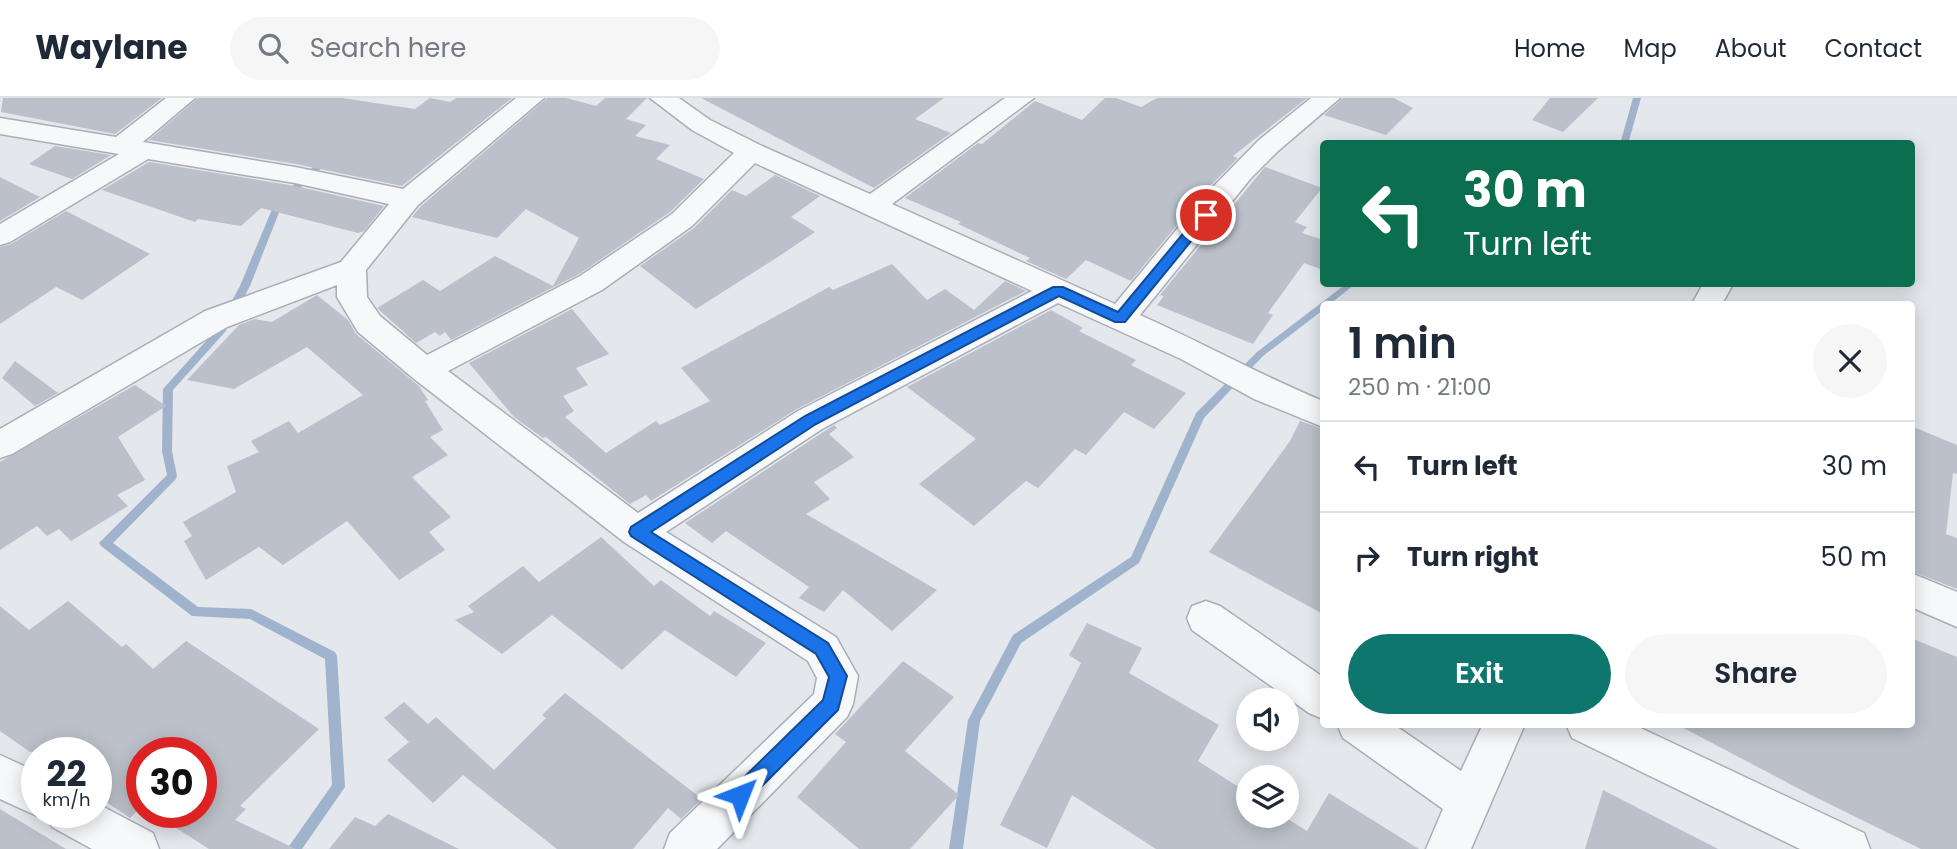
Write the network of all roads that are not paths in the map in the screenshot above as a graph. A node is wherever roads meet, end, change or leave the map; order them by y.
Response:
1 (182, 98) edge
2 (531, 98) edge
3 (663, 98) edge
4 (1021, 98) edge
5 (1327, 98) edge
6 (0, 126) edge
7 (133, 148) junction
8 (751, 151) junction
9 (408, 199) junction
10 (872, 206) junction
11 (0, 236) edge
12 (352, 269) junction
13 (1058, 290) junction
14 (1120, 318) junction
15 (424, 370) junction
16 (1320, 414) edge
17 (0, 445) edge
18 (637, 532) junction
19 (1915, 591) edge
20 (1957, 610) edge
21 (1206, 618) dead end
22 (1320, 698) edge
23 (1364, 728) edge
24 (1502, 728) edge
25 (1595, 728) edge
26 (0, 776) edge
27 (21, 787) edge
28 (1469, 802) junction
29 (98, 828) edge
30 (137, 849) edge
31 (686, 849) edge
32 (1448, 849) edge
33 (1848, 849) edge

1 - 7 street
2 - 9 street
3 - 8 street
4 - 10 street
5 - 14 street
6 - 7 street
7 - 9 street
7 - 11 street
8 - 10 street
8 - 15 street
9 - 12 street
10 - 13 street
12 - 15 street
12 - 17 street
13 - 14 street
13 - 18 street
14 - 16 street
15 - 18 street
18 - 31 street
19 - 20 street
21 - 22 street
23 - 28 street
24 - 28 street
25 - 33 street
26 - 27 street
28 - 32 street
29 - 30 street

